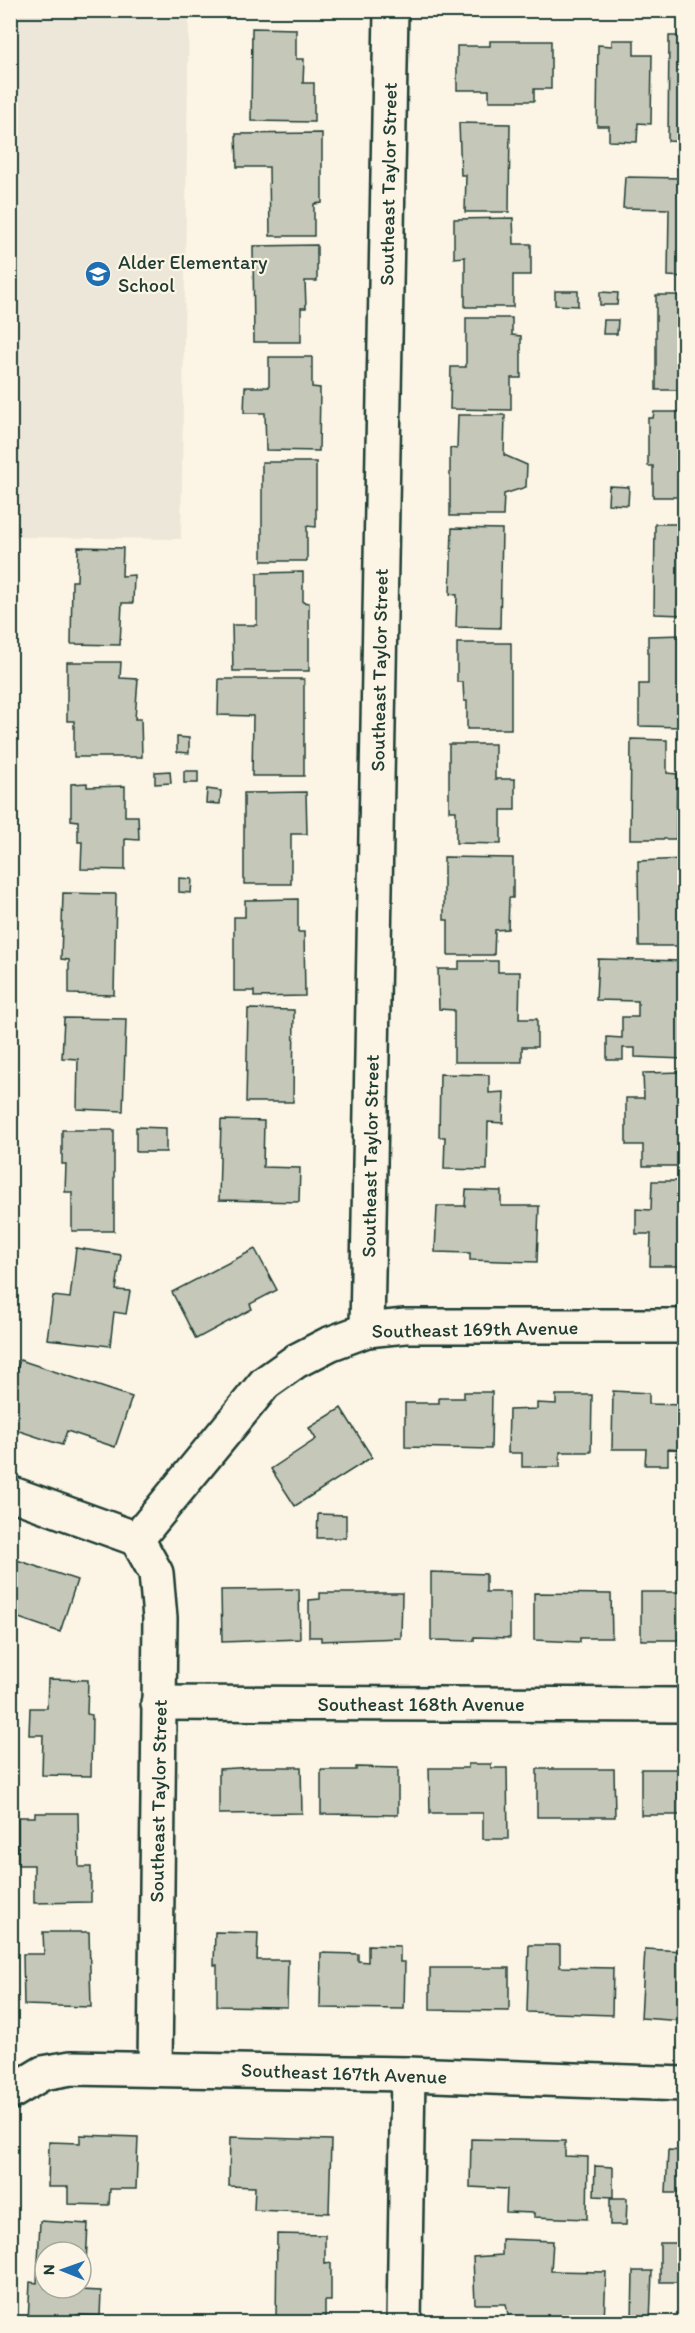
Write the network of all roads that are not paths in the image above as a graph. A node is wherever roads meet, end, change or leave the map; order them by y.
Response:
1 (391, 10) edge
2 (684, 1326) edge
3 (367, 1330) junction
4 (10, 1493) edge
5 (137, 1539) junction
6 (158, 1702) junction
7 (684, 1705) edge
8 (155, 2068) junction
9 (408, 2074) junction
10 (684, 2084) edge
11 (10, 2093) edge
12 (404, 2322) edge

1 - 3 street, Southeast Taylor Street
2 - 3 street, Southeast 169th Avenue
3 - 5 street, Southeast 169th Avenue
4 - 5 street
5 - 6 street, Southeast Taylor Street
6 - 7 street, Southeast 168th Avenue
6 - 8 street, Southeast Taylor Street
8 - 9 street, Southeast 167th Avenue
8 - 11 street, Southeast 167th Avenue
9 - 10 street, Southeast 167th Avenue
9 - 12 street

